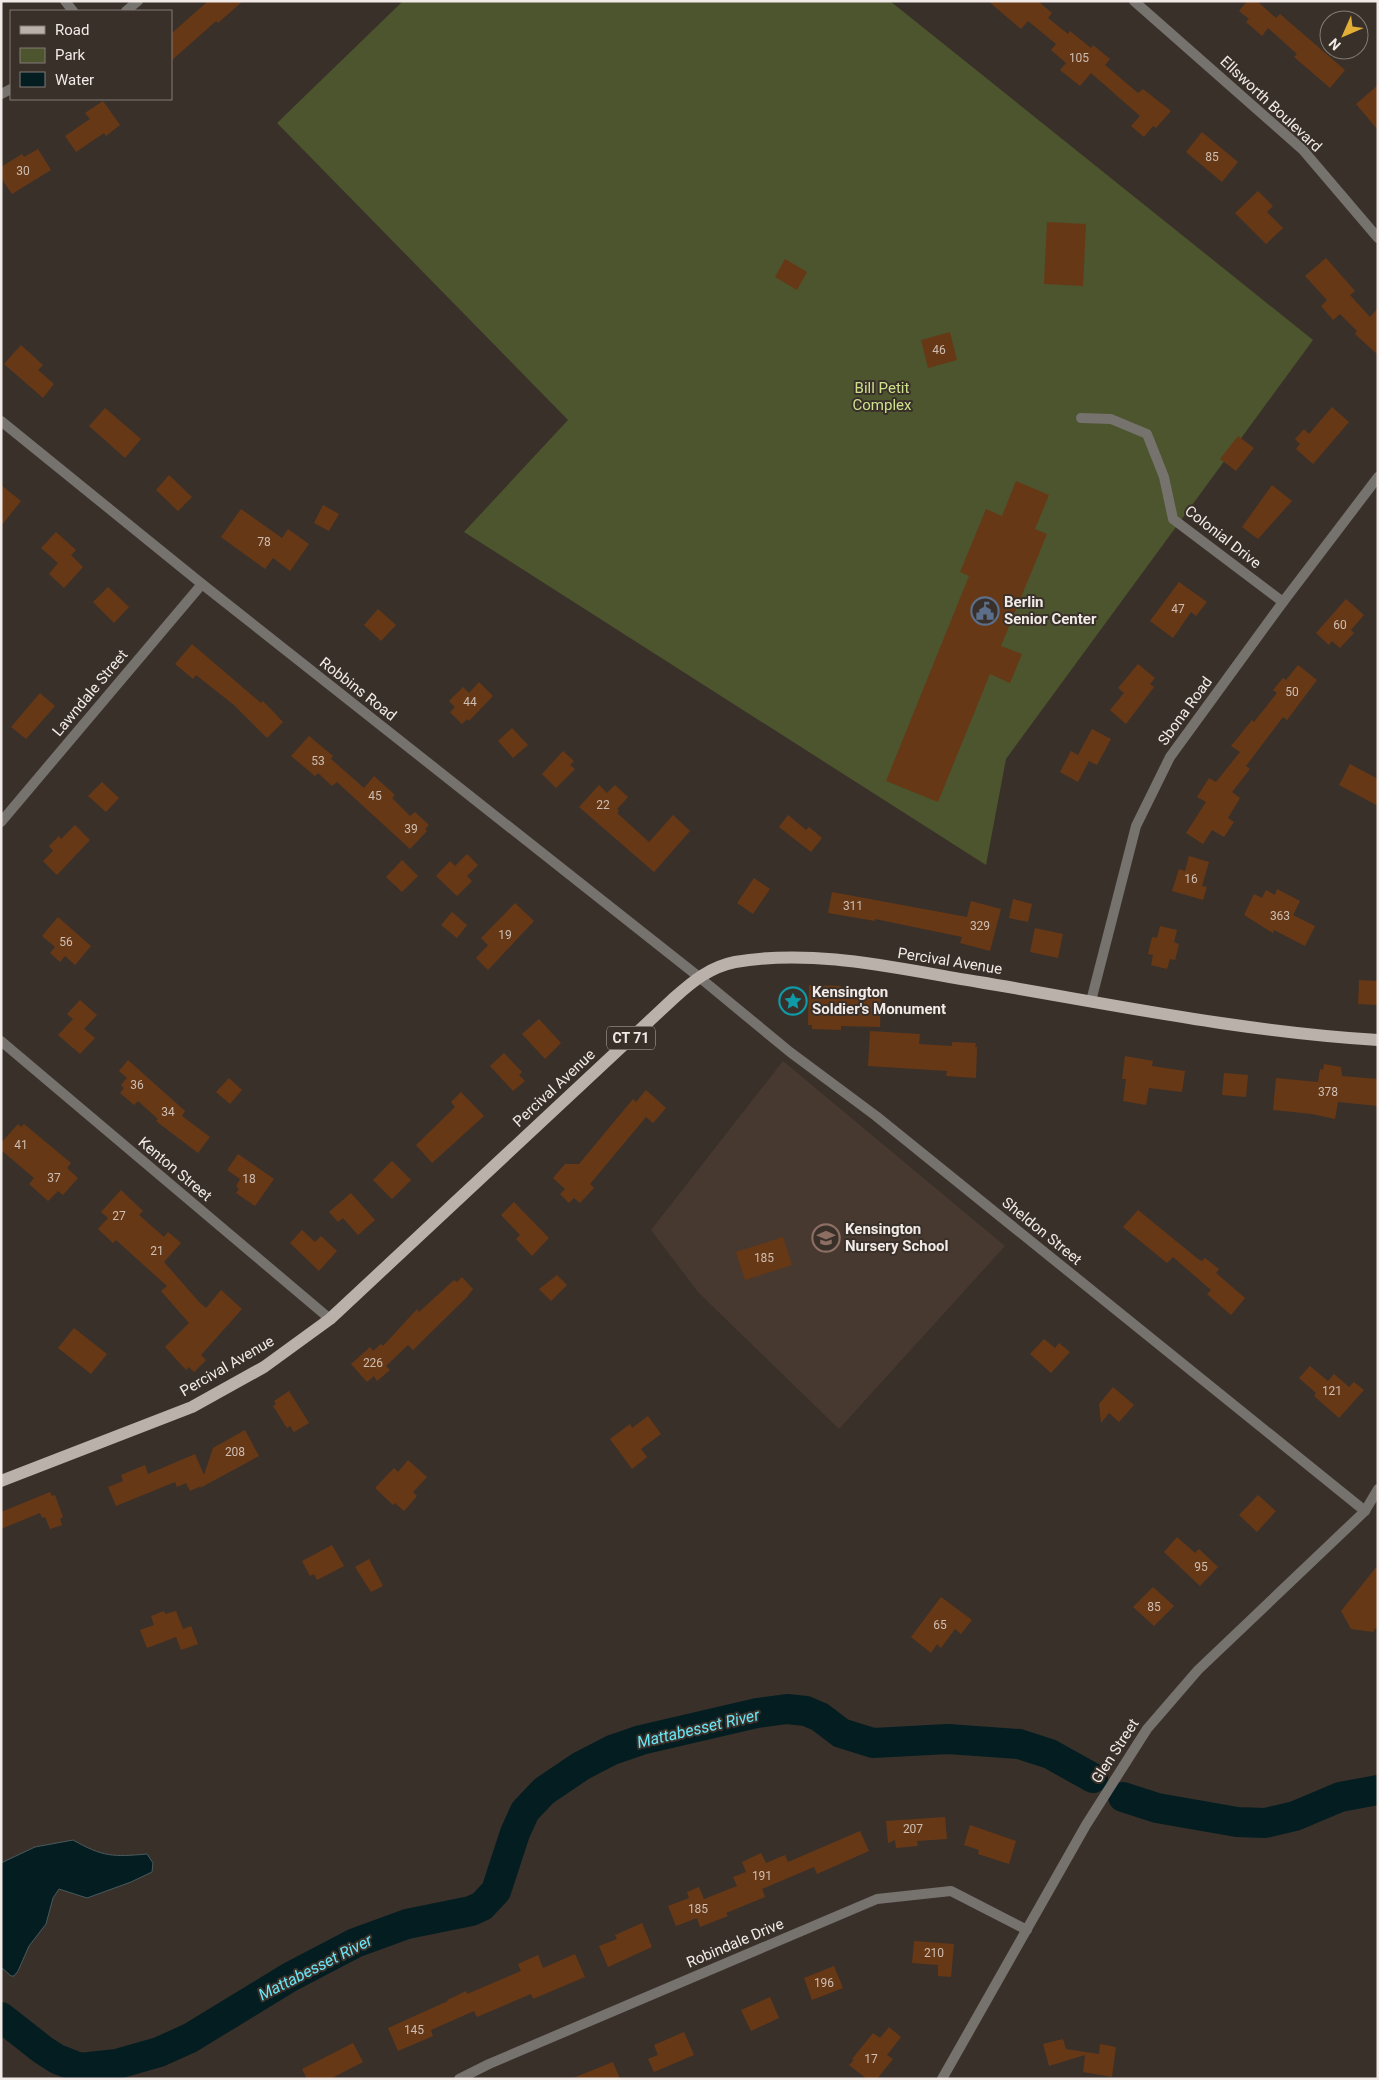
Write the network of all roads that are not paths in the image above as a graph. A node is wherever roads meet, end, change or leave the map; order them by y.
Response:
1 (138, 1) edge
2 (1134, 1) edge
3 (127, 10) edge
4 (1378, 238) edge
5 (1081, 418) dead end
6 (1, 421) edge
7 (1378, 477) edge
8 (202, 584) junction
9 (1283, 602) junction
10 (1, 822) edge
11 (699, 977) junction
12 (1091, 1001) junction
13 (1378, 1040) edge
14 (1, 1041) edge
15 (330, 1319) junction
16 (1, 1482) edge
17 (1378, 1490) edge
18 (1365, 1511) junction
19 (1027, 1930) junction
20 (459, 2079) edge
21 (942, 2079) edge

1 - 3 street
2 - 4 street, Ellsworth Boulevard
5 - 9 street, Colonial Drive
6 - 8 street, Robbins Road
7 - 9 street, Sbona Road
8 - 10 street, Lawndale Street
8 - 11 street, Robbins Road
9 - 12 street, Sbona Road
11 - 12 main road, Percival Avenue / CT 71
11 - 15 main road, Percival Avenue / CT 71
11 - 18 street, Sheldon Street
12 - 13 main road, Percival Avenue / CT 71
14 - 15 street, Kenton Street
15 - 16 main road, Percival Avenue / CT 71
17 - 18 street, Glen Street
18 - 19 street, Glen Street
19 - 20 street, Robindale Drive
19 - 21 street, Glen Street

